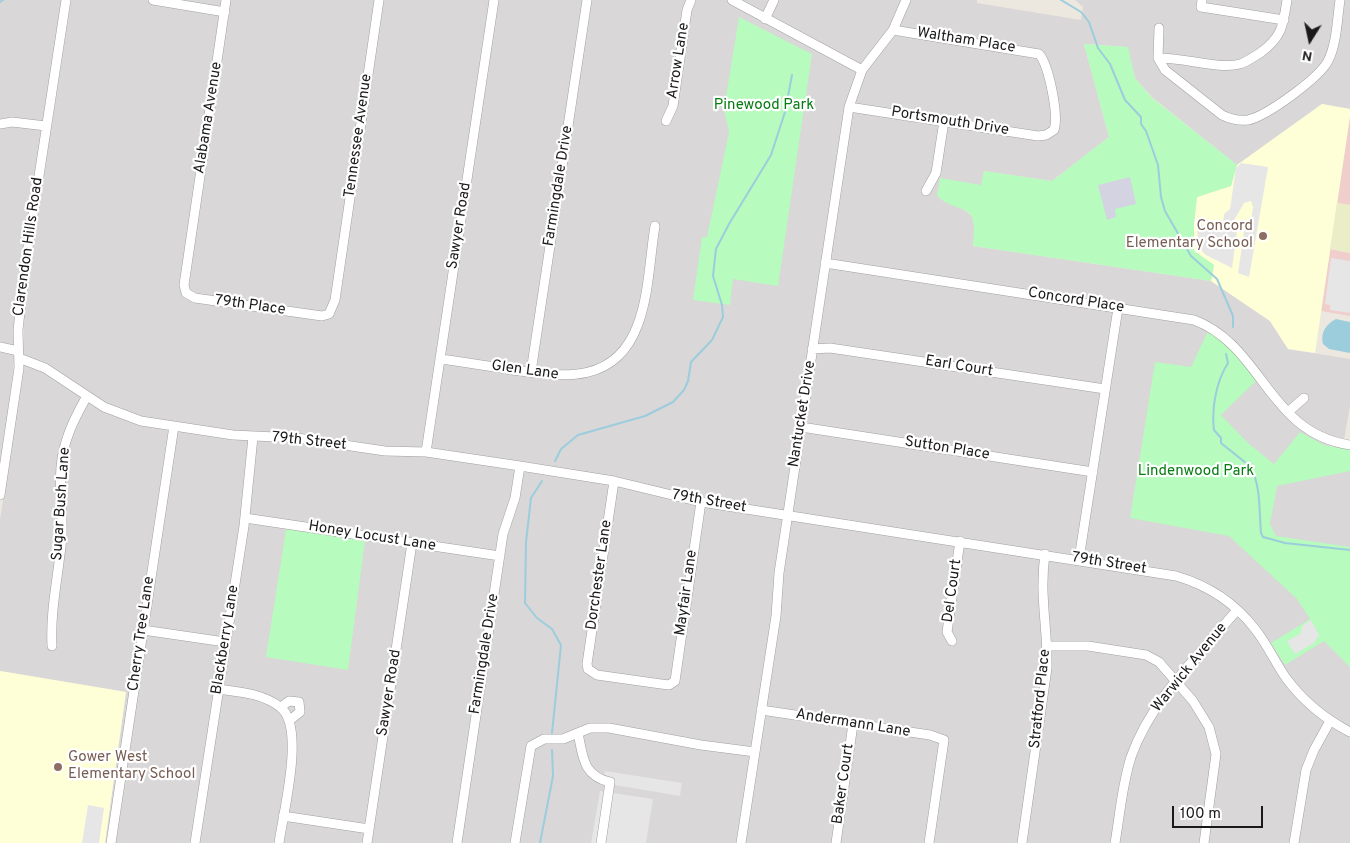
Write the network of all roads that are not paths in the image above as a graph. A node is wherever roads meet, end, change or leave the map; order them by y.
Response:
1 (66, 0) edge
2 (153, 0) edge
3 (226, 0) edge
4 (379, 0) edge
5 (494, 0) edge
6 (587, 0) edge
7 (690, 0) edge
8 (732, 0) edge
9 (774, 0) edge
10 (906, 0) edge
11 (1202, 0) edge
12 (1287, 0) edge
13 (1340, 0) edge
14 (224, 12) junction
15 (765, 19) junction
16 (1284, 20) junction
17 (1159, 28) dead end
18 (893, 30) junction
19 (1158, 58) junction
20 (862, 70) junction
21 (849, 107) junction
22 (666, 121) dead end
23 (944, 121) junction
24 (0, 124) edge
25 (46, 126) junction
26 (1050, 133) joint
27 (926, 191) dead end
28 (655, 226) dead end
29 (191, 236) joint
30 (825, 263) junction
31 (339, 272) joint
32 (1118, 308) junction
33 (0, 347) edge
34 (812, 349) junction
35 (18, 354) junction
36 (440, 359) junction
37 (531, 372) junction
38 (1105, 389) junction
39 (87, 396) junction
40 (1304, 398) dead end
41 (1288, 412) junction
42 (174, 426) junction
43 (800, 427) junction
44 (253, 437) junction
45 (1350, 445) edge
46 (426, 452) junction
47 (520, 466) junction
48 (1093, 472) junction
49 (614, 480) junction
50 (0, 495) edge
51 (701, 502) junction
52 (787, 515) junction
53 (245, 518) junction
54 (960, 541) junction
55 (412, 543) junction
56 (1045, 554) junction
57 (500, 556) junction
58 (1080, 559) junction
59 (1237, 610) junction
60 (143, 630) junction
61 (952, 641) dead end
62 (225, 642) junction
63 (52, 646) dead end
64 (1048, 646) junction
65 (1176, 682) junction
66 (673, 684) joint
67 (218, 689) junction
68 (281, 707) junction
69 (761, 710) junction
70 (290, 720) junction
71 (1330, 721) junction
72 (853, 724) junction
73 (1350, 732) edge
74 (578, 733) junction
75 (755, 752) junction
76 (283, 816) junction
77 (370, 829) junction
78 (112, 843) edge
79 (195, 843) edge
80 (279, 843) edge
81 (368, 843) edge
82 (457, 843) edge
83 (515, 843) edge
84 (601, 843) edge
85 (742, 843) edge
86 (836, 843) edge
87 (928, 843) edge
88 (1022, 843) edge
89 (1115, 843) edge
90 (1204, 843) edge
91 (1294, 843) edge

1 - 25 street, Clarendon Hills Road
2 - 14 street
3 - 14 street, Alabama Avenue
4 - 31 street, Tennessee Avenue
5 - 36 street, Sawyer Road
6 - 37 street, Farmingdale Drive
7 - 22 street, Arrow Lane
8 - 15 street
9 - 15 street
10 - 18 street, Nantucket Drive
11 - 16 street
12 - 16 street
13 - 19 street
14 - 29 street, Alabama Avenue
15 - 20 street
16 - 19 street
17 - 19 street
18 - 20 street, Nantucket Drive
18 - 26 street, Waltham Place
20 - 21 street, Nantucket Drive
21 - 23 street, Portsmouth Drive
21 - 30 street, Nantucket Drive
23 - 26 street, Portsmouth Drive
23 - 27 street
24 - 25 street
25 - 35 street, Clarendon Hills Road
28 - 37 street, Glen Lane
29 - 31 street, 79th Place
30 - 32 street, Concord Place
30 - 34 street, Nantucket Drive
32 - 38 street
32 - 41 street, Concord Place
33 - 35 street, 79th Street
34 - 38 street, Earl Court
34 - 43 street, Nantucket Drive
35 - 39 street, 79th Street
35 - 50 street, Clarendon Hills Road
36 - 37 street, Glen Lane
36 - 46 street, Sawyer Road
38 - 48 street
39 - 42 street, 79th Street
39 - 63 street, Sugar Bush Lane
40 - 41 street
41 - 45 street, Concord Place
42 - 44 street, 79th Street
42 - 60 street, Cherry Tree Lane
43 - 48 street, Sutton Place
43 - 52 street, Nantucket Drive
44 - 46 street, 79th Street
44 - 53 street, Blackberry Lane
46 - 47 street, 79th Street
47 - 49 street, 79th Street
47 - 57 street, Farmingdale Drive
48 - 58 street
49 - 51 street, 79th Street
49 - 66 street, Dorchester Lane
51 - 52 street, 79th Street
51 - 66 street, Mayfair Lane
52 - 54 street, 79th Street
52 - 69 street, Nantucket Drive
53 - 55 street, Honey Locust Lane
53 - 62 street, Blackberry Lane
54 - 56 street, 79th Street
54 - 61 street, Del Court
55 - 57 street, Honey Locust Lane
55 - 77 street, Sawyer Road
56 - 58 street, 79th Street
56 - 64 street, Stratford Place
57 - 82 street, Farmingdale Drive
58 - 59 street, 79th Street
59 - 65 street, Warwick Avenue
59 - 71 street, 79th Street
60 - 62 street
60 - 78 street, Cherry Tree Lane
62 - 67 street, Blackberry Lane
64 - 65 street
64 - 88 street, Stratford Place
65 - 89 street, Warwick Avenue
65 - 90 street
67 - 68 street
67 - 79 street, Blackberry Lane
68 - 70 street
68 - 70 street
69 - 72 street, Andermann Lane
69 - 75 street, Nantucket Drive
70 - 76 street
71 - 73 street, 79th Street
71 - 91 street
72 - 86 street, Baker Court
72 - 87 street, Andermann Lane
74 - 75 street
74 - 83 street
74 - 84 street
75 - 85 street, Nantucket Drive
76 - 77 street
76 - 80 street
77 - 81 street, Sawyer Road

